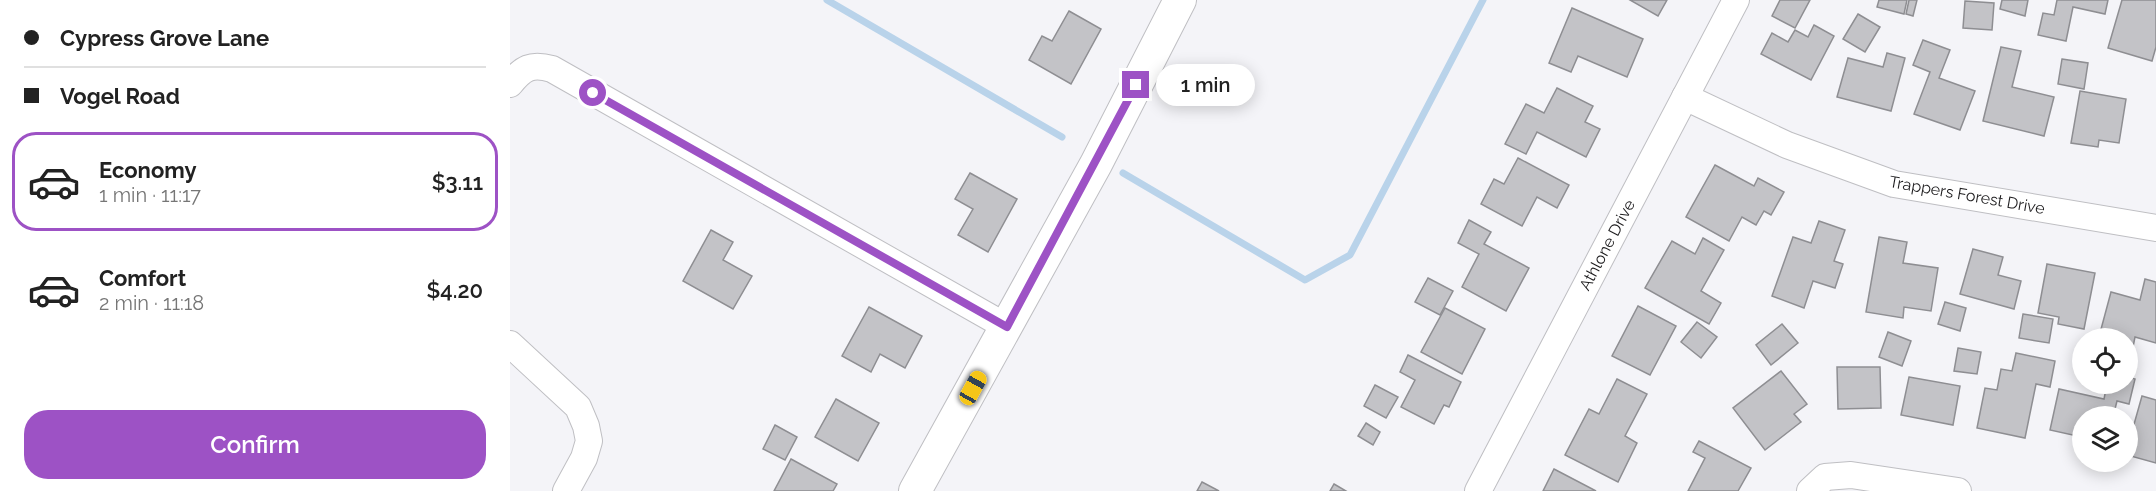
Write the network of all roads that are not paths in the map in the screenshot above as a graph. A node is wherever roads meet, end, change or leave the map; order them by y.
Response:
1 (1736, 0) edge
2 (1175, 2) edge
3 (510, 84) edge
4 (1685, 97) junction
5 (2156, 228) edge
6 (1007, 327) junction
7 (510, 344) edge
8 (566, 491) edge
9 (915, 491) edge
10 (1478, 491) edge
11 (1810, 491) edge
12 (1958, 491) edge

1 - 4 street, Athlone Drive
2 - 6 street
3 - 6 street
4 - 5 street, Trappers Forest Drive
4 - 10 street, Athlone Drive
6 - 9 street
7 - 8 street
11 - 12 street

